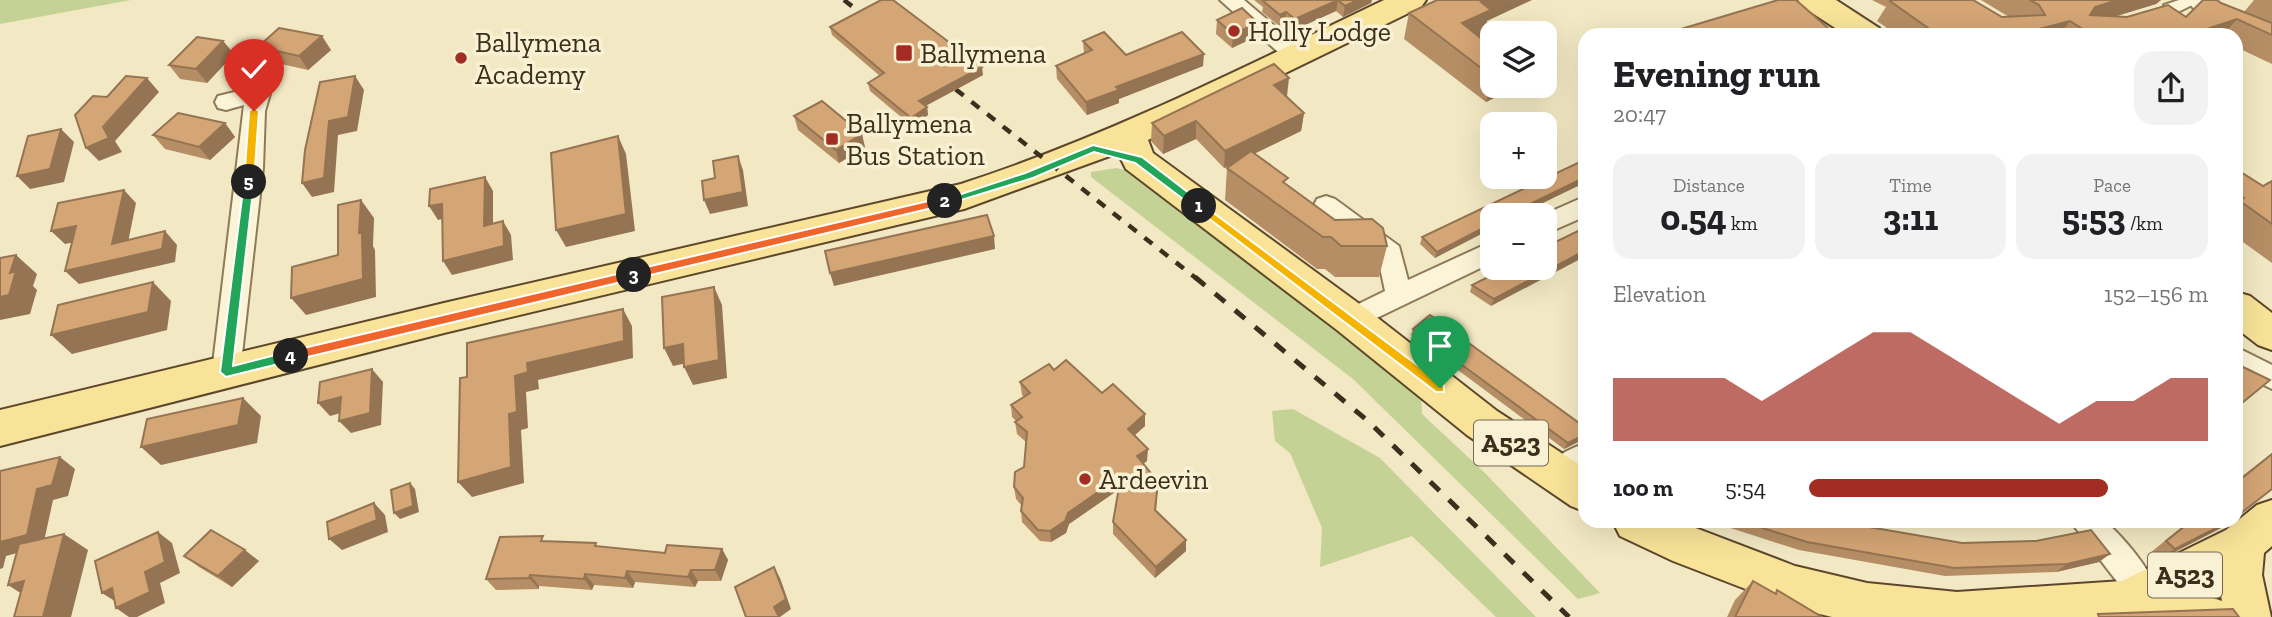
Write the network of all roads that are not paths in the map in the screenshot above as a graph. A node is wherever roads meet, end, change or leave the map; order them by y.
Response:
1 (1231, 0) edge
2 (1410, 0) edge
3 (2196, 0) edge
4 (1821, 3) edge
5 (2160, 12) edge
6 (1858, 28) edge
7 (2241, 28) edge
8 (2243, 29) edge
9 (2272, 41) edge
10 (1296, 56) junction
11 (226, 102) dead end
12 (1133, 146) junction
13 (1326, 205) dead end
14 (1578, 209) edge
15 (1557, 219) edge
16 (1480, 258) edge
17 (1399, 298) junction
18 (2243, 312) edge
19 (1351, 319) junction
20 (2272, 334) edge
21 (2243, 362) edge
22 (226, 372) junction
23 (2272, 378) edge
24 (0, 428) edge
25 (1576, 475) edge
26 (1649, 528) edge
27 (2092, 528) edge
28 (2257, 532) edge
29 (2134, 597) junction
30 (2208, 617) edge
31 (2248, 617) edge

1 - 10 street
2 - 10 main road
3 - 5 street
3 - 7 street
4 - 6 main road
8 - 9 street
10 - 12 main road
11 - 22 street
12 - 19 main road, A523
12 - 22 main road
13 - 17 street
14 - 15 street
16 - 17 street
17 - 19 street
18 - 20 main road
19 - 25 main road, A523
21 - 23 street
22 - 24 main road
26 - 29 main road, A523
27 - 29 street
28 - 29 main road, A523
28 - 31 main road, A523
29 - 30 main road

